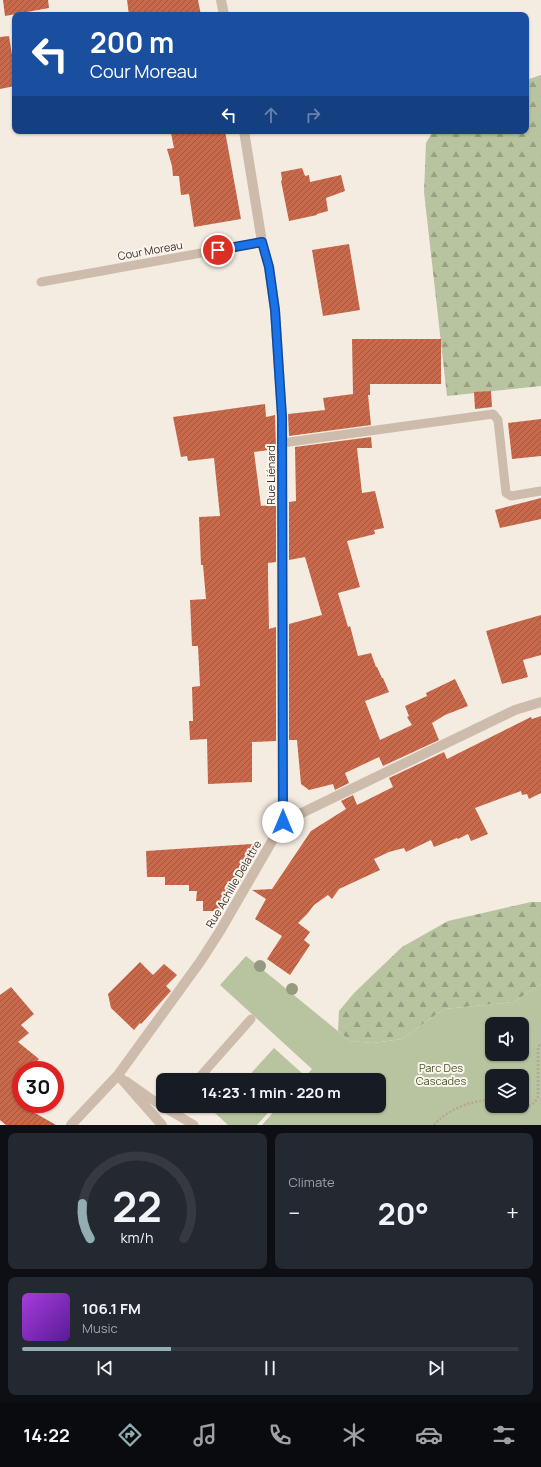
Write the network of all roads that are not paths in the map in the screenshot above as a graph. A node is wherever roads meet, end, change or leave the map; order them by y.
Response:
1 (222, 0) edge
2 (224, 12) edge
3 (244, 134) edge
4 (262, 242) junction
5 (41, 282) dead end
6 (282, 443) junction
7 (541, 491) edge
8 (541, 702) edge
9 (283, 822) junction
10 (251, 1019) dead end
11 (203, 1073) edge
12 (118, 1075) junction
13 (156, 1101) edge
14 (175, 1113) edge
15 (71, 1125) edge
16 (162, 1125) edge
17 (194, 1125) edge

1 - 2 street
3 - 4 street, Rue Liénard
4 - 5 lane, Cour Moreau
4 - 6 street, Rue Liénard
6 - 7 lane
6 - 9 street, Rue Liénard
8 - 9 street
9 - 12 street, Rue Achille Delattre
10 - 11 lane
12 - 13 lane
12 - 15 street, Rue Achille Delattre
12 - 16 street
14 - 17 lane

